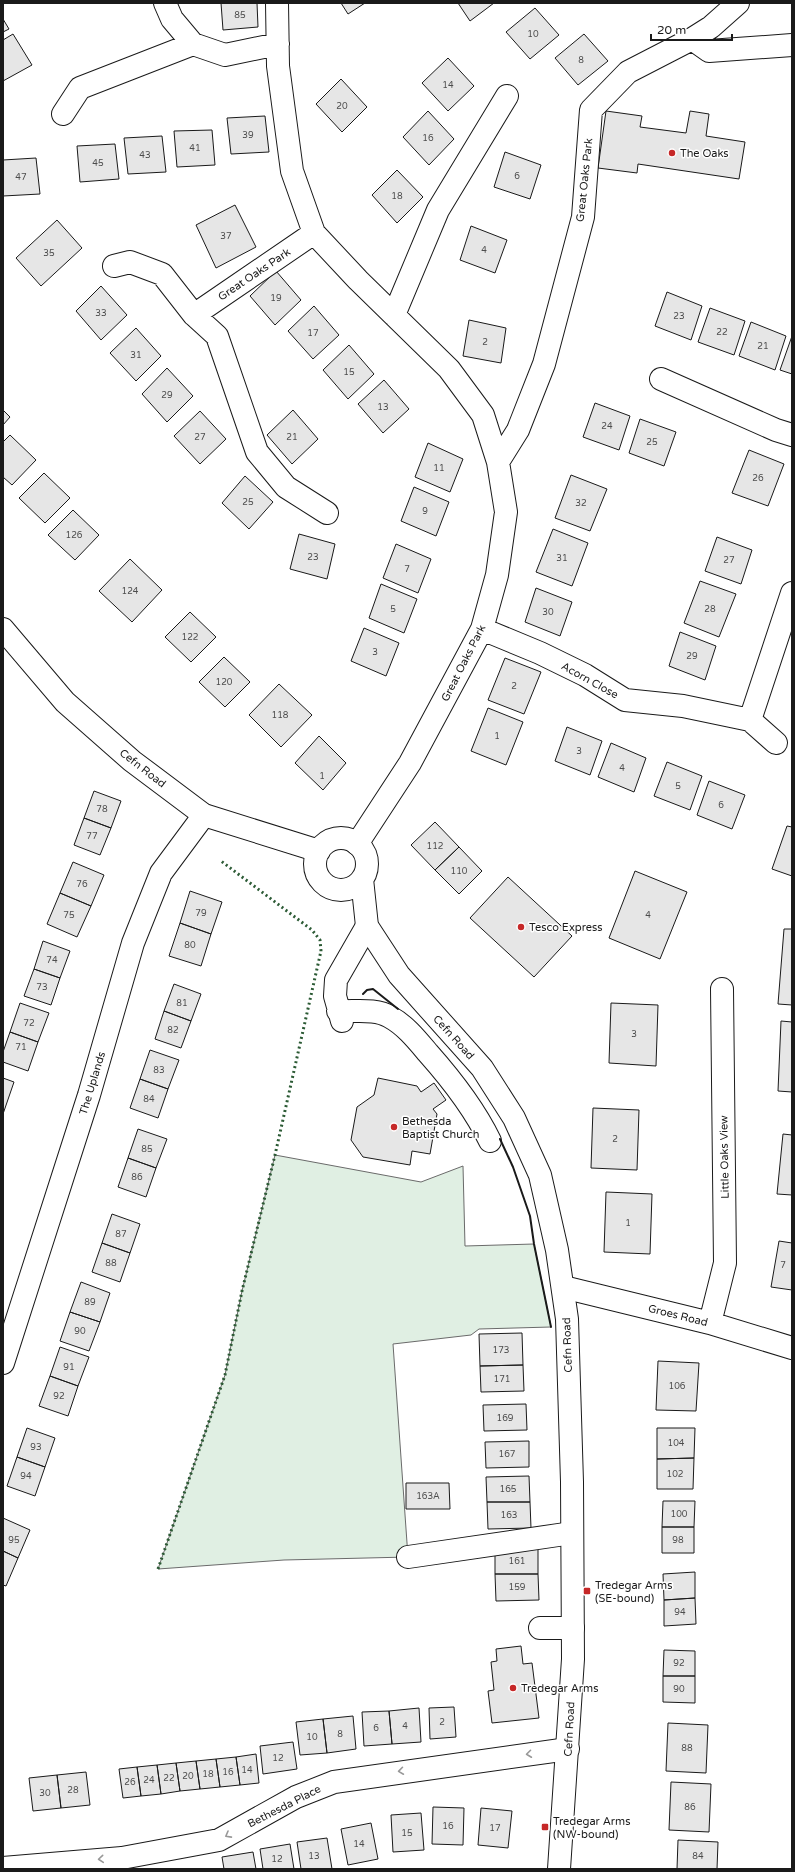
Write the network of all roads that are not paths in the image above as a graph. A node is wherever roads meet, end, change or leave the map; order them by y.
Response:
1 (165, 3) edge
2 (277, 3) edge
3 (736, 5) edge
4 (692, 39) junction
5 (193, 44) junction
6 (278, 44) junction
7 (792, 45) edge
8 (507, 96) dead end
9 (63, 114) dead end
10 (314, 233) junction
11 (114, 266) dead end
12 (194, 315) junction
13 (394, 315) junction
14 (661, 379) dead end
15 (784, 432) edge
16 (498, 462) junction
17 (327, 513) dead end
18 (792, 594) edge
19 (3, 629) edge
20 (482, 629) junction
21 (750, 720) junction
22 (776, 743) dead end
23 (204, 815) junction
24 (357, 844) junction
25 (319, 851) junction
26 (362, 879) junction
27 (367, 926) junction
28 (722, 989) dead end
29 (490, 1140) dead end
30 (563, 1287) junction
31 (710, 1323) junction
32 (792, 1348) edge
33 (3, 1362) edge
34 (572, 1533) junction
35 (408, 1557) dead end
36 (540, 1628) dead end
37 (573, 1628) junction
38 (568, 1749) junction
39 (3, 1868) edge
40 (559, 1869) edge

1 - 5 street
2 - 6 street, Great Oaks Park
3 - 4 street, Great Oaks Park
4 - 7 street
4 - 16 street, Great Oaks Park
5 - 6 street
5 - 9 street
6 - 10 street, Great Oaks Park
8 - 13 street
10 - 12 street, Great Oaks Park
10 - 13 street, Great Oaks Park
11 - 12 street
12 - 17 street
13 - 16 street, Great Oaks Park
14 - 15 street
16 - 20 street, Great Oaks Park
18 - 21 street
19 - 23 street, Cefn Road
20 - 21 street, Acorn Close
20 - 24 street, Great Oaks Park
21 - 22 street, Acorn Close
23 - 25 street, Cefn Road
23 - 33 street, The Uplands
24 - 25 street
24 - 26 street, Cefn Road
25 - 26 street
26 - 27 street, Cefn Road
27 - 29 street
27 - 30 street, Cefn Road
28 - 31 street, Little Oaks View
30 - 31 street, Groes Road
30 - 34 street, Cefn Road
31 - 32 street, Groes Road
34 - 35 street
34 - 37 street, Cefn Road
36 - 37 street
37 - 38 street, Cefn Road
38 -> 39 street, Bethesda Place
38 - 40 street, Cefn Road

